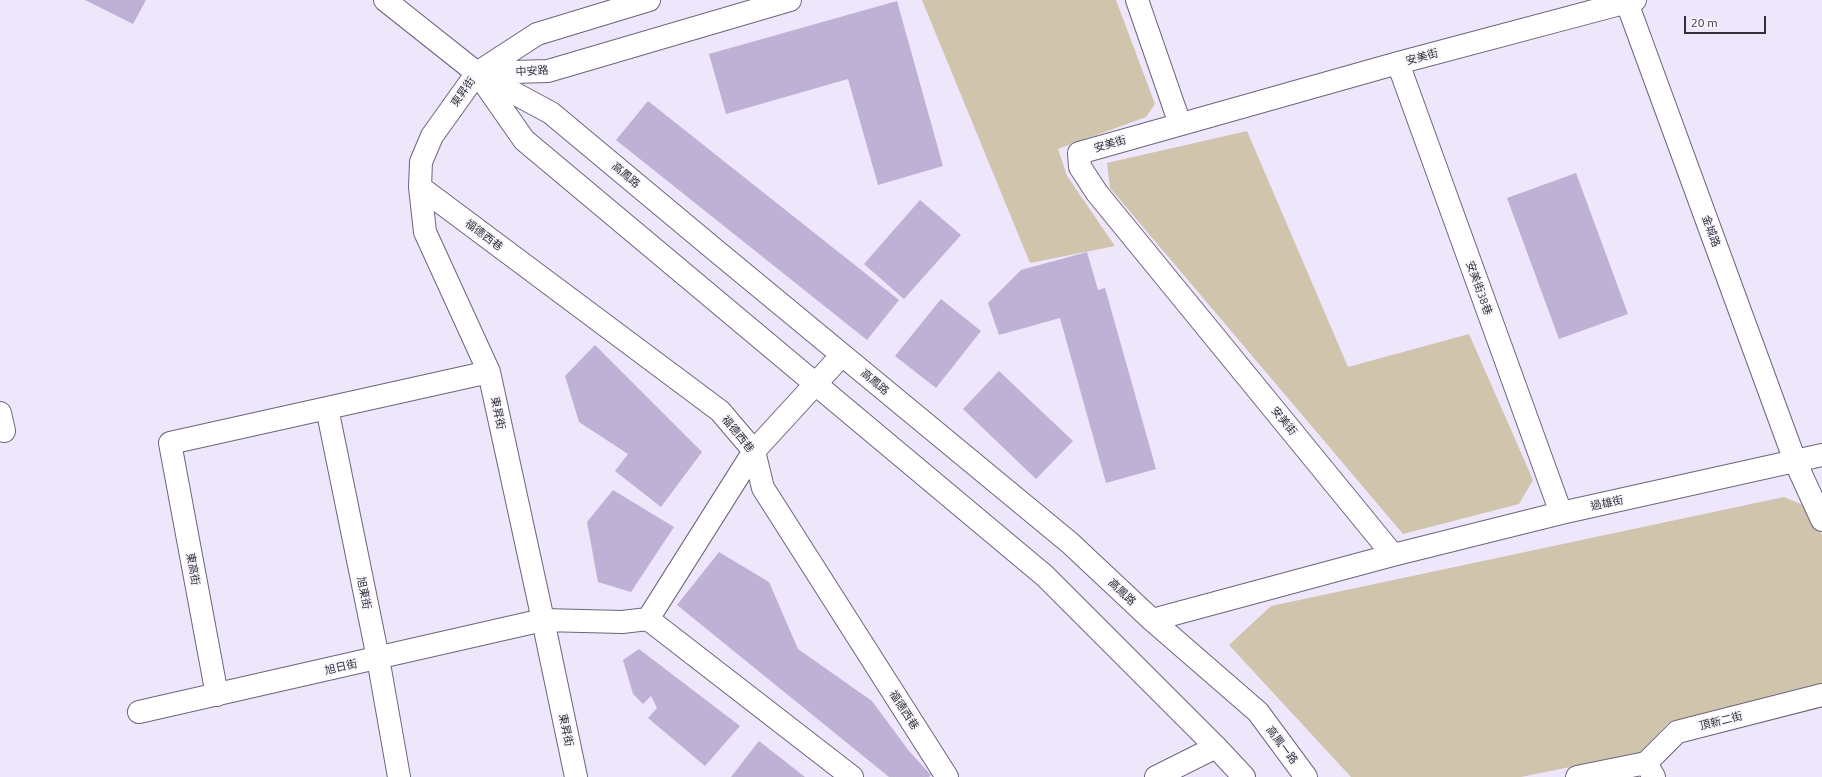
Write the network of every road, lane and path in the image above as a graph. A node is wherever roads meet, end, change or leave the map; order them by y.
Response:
1 (385, 0) edge
2 (649, 0) edge
3 (790, 0) edge
4 (1137, 0) edge
5 (1630, 1) edge
6 (1398, 63) junction
7 (476, 73) junction
8 (1180, 124) junction
9 (420, 187) junction
10 (842, 355) junction
11 (489, 372) junction
12 (815, 384) junction
13 (327, 408) junction
14 (754, 451) junction
15 (1822, 455) edge
16 (1795, 461) junction
17 (1561, 513) junction
18 (1822, 520) edge
19 (1393, 555) junction
20 (648, 619) junction
21 (543, 620) junction
22 (1152, 620) junction
23 (378, 658) junction
24 (217, 695) junction
25 (1822, 695) edge
26 (139, 712) dead end
27 (1258, 712) joint
28 (1216, 747) junction
29 (1650, 770) edge
30 (399, 777) edge
31 (576, 777) edge
32 (852, 777) edge
33 (947, 777) edge
34 (1156, 777) edge
35 (1244, 777) edge
36 (1306, 777) edge
37 (1577, 777) edge

1 - 7 street, 高鳳路
2 - 7 street, 中安路
3 - 7 street, 中安路
4 - 8 street
5 - 6 street, 安美街
5 - 16 street, 金城路
6 - 8 street, 安美街
6 - 17 street, 安美街38巷
7 - 9 street, 東昇街
7 - 10 street, 高鳳路
7 - 12 street, 高鳳路
8 - 19 street, 安美街
9 - 11 street, 東昇街
9 - 14 street, 福德西巷
10 - 12 street
10 - 22 street, 高鳳路
11 - 13 street
11 - 21 street, 東昇街
12 - 14 street
12 - 28 street, 高鳳路
13 - 23 street, 旭東街
13 - 24 street, 東高街
14 - 20 street
14 - 33 street, 福德西巷
15 - 16 street, 過雄街
16 - 17 street, 過雄街
16 - 18 street, 金城路
17 - 19 street, 過雄街
19 - 22 street, 過雄街
20 - 21 street, 旭日街
20 - 32 street
21 - 23 street, 旭日街
21 - 31 street, 東昇街
22 - 27 street, 高鳳路
23 - 24 street, 旭日街
23 - 30 street, 旭東街
24 - 26 street, 旭日街
25 - 29 street, 頂新二街
27 - 36 street, 高鳳一路
28 - 34 street
28 - 35 street
29 - 37 street

